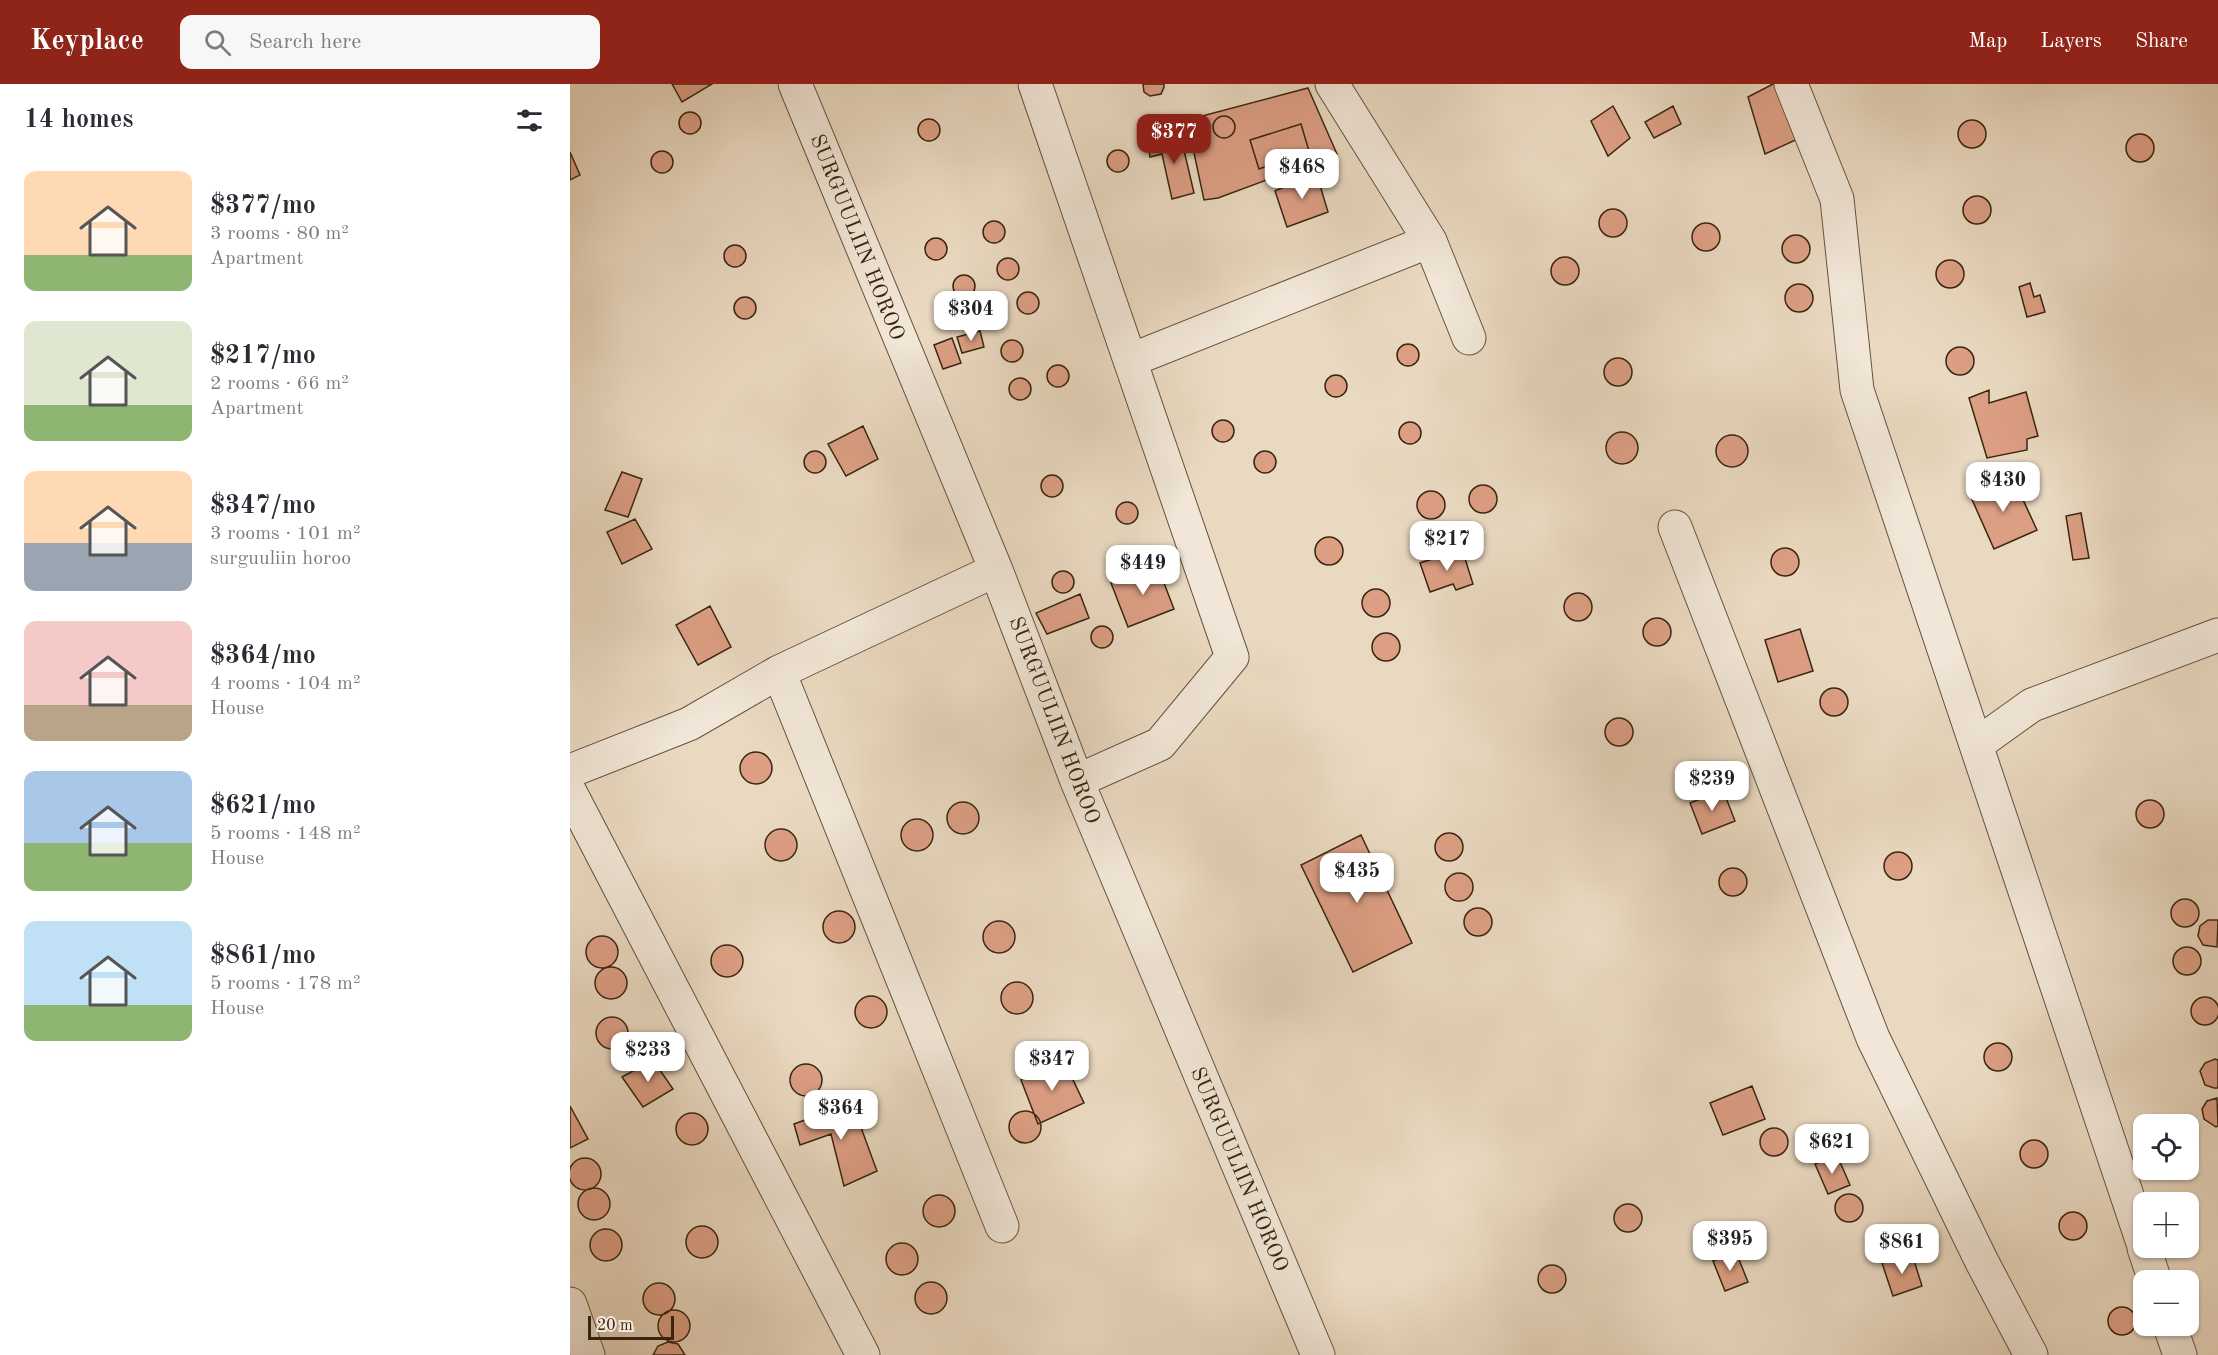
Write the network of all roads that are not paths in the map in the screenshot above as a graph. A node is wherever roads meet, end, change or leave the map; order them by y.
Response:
1 (795, 84) edge
2 (1035, 84) edge
3 (1332, 84) edge
4 (1791, 84) edge
5 (1430, 241) junction
6 (1469, 338) dead end
7 (1131, 360) junction
8 (1675, 527) dead end
9 (996, 570) junction
10 (2218, 635) edge
11 (779, 672) junction
12 (1976, 745) junction
13 (570, 771) edge
14 (1077, 781) junction
15 (570, 792) edge
16 (2133, 1214) edge
17 (1002, 1226) dead end
18 (570, 1304) edge
19 (2173, 1336) edge
20 (588, 1355) edge
21 (863, 1355) edge
22 (1318, 1355) edge
23 (2031, 1355) edge
24 (2180, 1355) edge

1 - 9 street, SURGUULIIN HOROO
2 - 7 street
3 - 5 street
4 - 12 street
5 - 6 street
5 - 7 street
7 - 14 street
8 - 23 street
9 - 11 street
9 - 14 street, SURGUULIIN HOROO
10 - 12 street
11 - 13 street
11 - 17 street
12 - 16 street
14 - 22 street, SURGUULIIN HOROO
15 - 21 street
18 - 20 street
19 - 24 street

